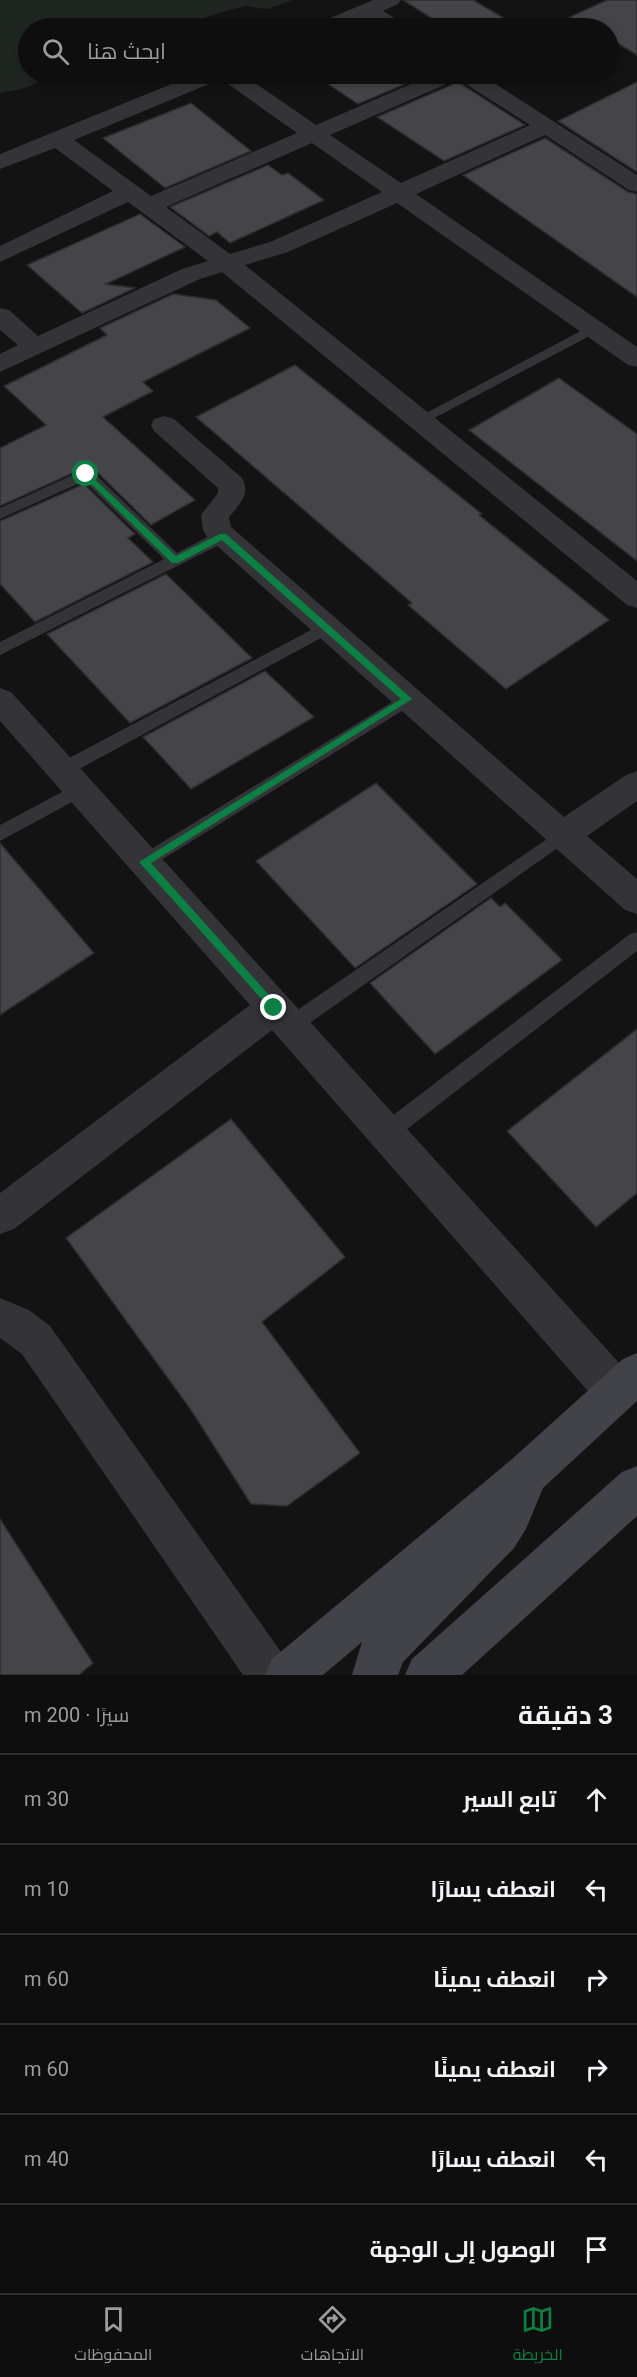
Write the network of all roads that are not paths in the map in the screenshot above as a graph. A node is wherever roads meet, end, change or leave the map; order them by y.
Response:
1 (391, 0) edge
2 (368, 10) junction
3 (348, 18) edge
4 (381, 18) edge
5 (190, 84) edge
6 (243, 84) edge
7 (428, 84) edge
8 (489, 84) edge
9 (547, 126) junction
10 (314, 133) junction
11 (58, 139) junction
12 (0, 162) edge
13 (637, 184) edge
14 (400, 193) junction
15 (141, 198) junction
16 (0, 255) edge
17 (225, 262) junction
18 (0, 316) edge
19 (594, 328) junction
20 (35, 347) junction
21 (637, 358) edge
22 (0, 364) edge
23 (420, 420) junction
24 (164, 425) dead end
25 (0, 514) edge
26 (223, 536) junction
27 (175, 560) junction
28 (637, 597) edge
29 (326, 628) junction
30 (0, 649) edge
31 (407, 699) junction
32 (0, 700) edge
33 (71, 780) junction
34 (637, 784) edge
35 (0, 834) edge
36 (563, 835) junction
37 (144, 862) junction
38 (637, 900) edge
39 (637, 940) edge
40 (282, 1017) junction
41 (386, 1133) junction
42 (0, 1216) edge
43 (0, 1318) edge
44 (627, 1382) edge
45 (526, 1475) junction
46 (634, 1497) edge
47 (270, 1675) edge
48 (288, 1675) edge
49 (375, 1675) edge
50 (429, 1675) edge

1 - 2 street
2 - 3 street
2 - 4 street
5 - 11 street
6 - 10 street
7 - 10 street
8 - 9 street
9 - 13 street
9 - 14 street
10 - 14 street
10 - 15 street
11 - 12 street
11 - 15 street
14 - 17 street
14 - 19 street
15 - 16 street
15 - 17 street
17 - 20 street
17 - 23 street
18 - 20 street
19 - 21 street
19 - 23 lane
20 - 22 street
23 - 28 street
24 - 26 street
25 - 27 lane
26 - 27 lane
26 - 29 street
27 - 30 lane
29 - 31 street
29 - 33 lane
31 - 36 street
31 - 37 lane
32 - 33 street
33 - 35 lane
33 - 37 street
34 - 36 street
36 - 38 street
36 - 40 lane
37 - 40 street
39 - 41 lane
40 - 41 street
40 - 42 street
41 - 44 street
43 - 47 street
44 - 45 main road
45 - 48 main road
45 - 49 main road
46 - 50 main road

